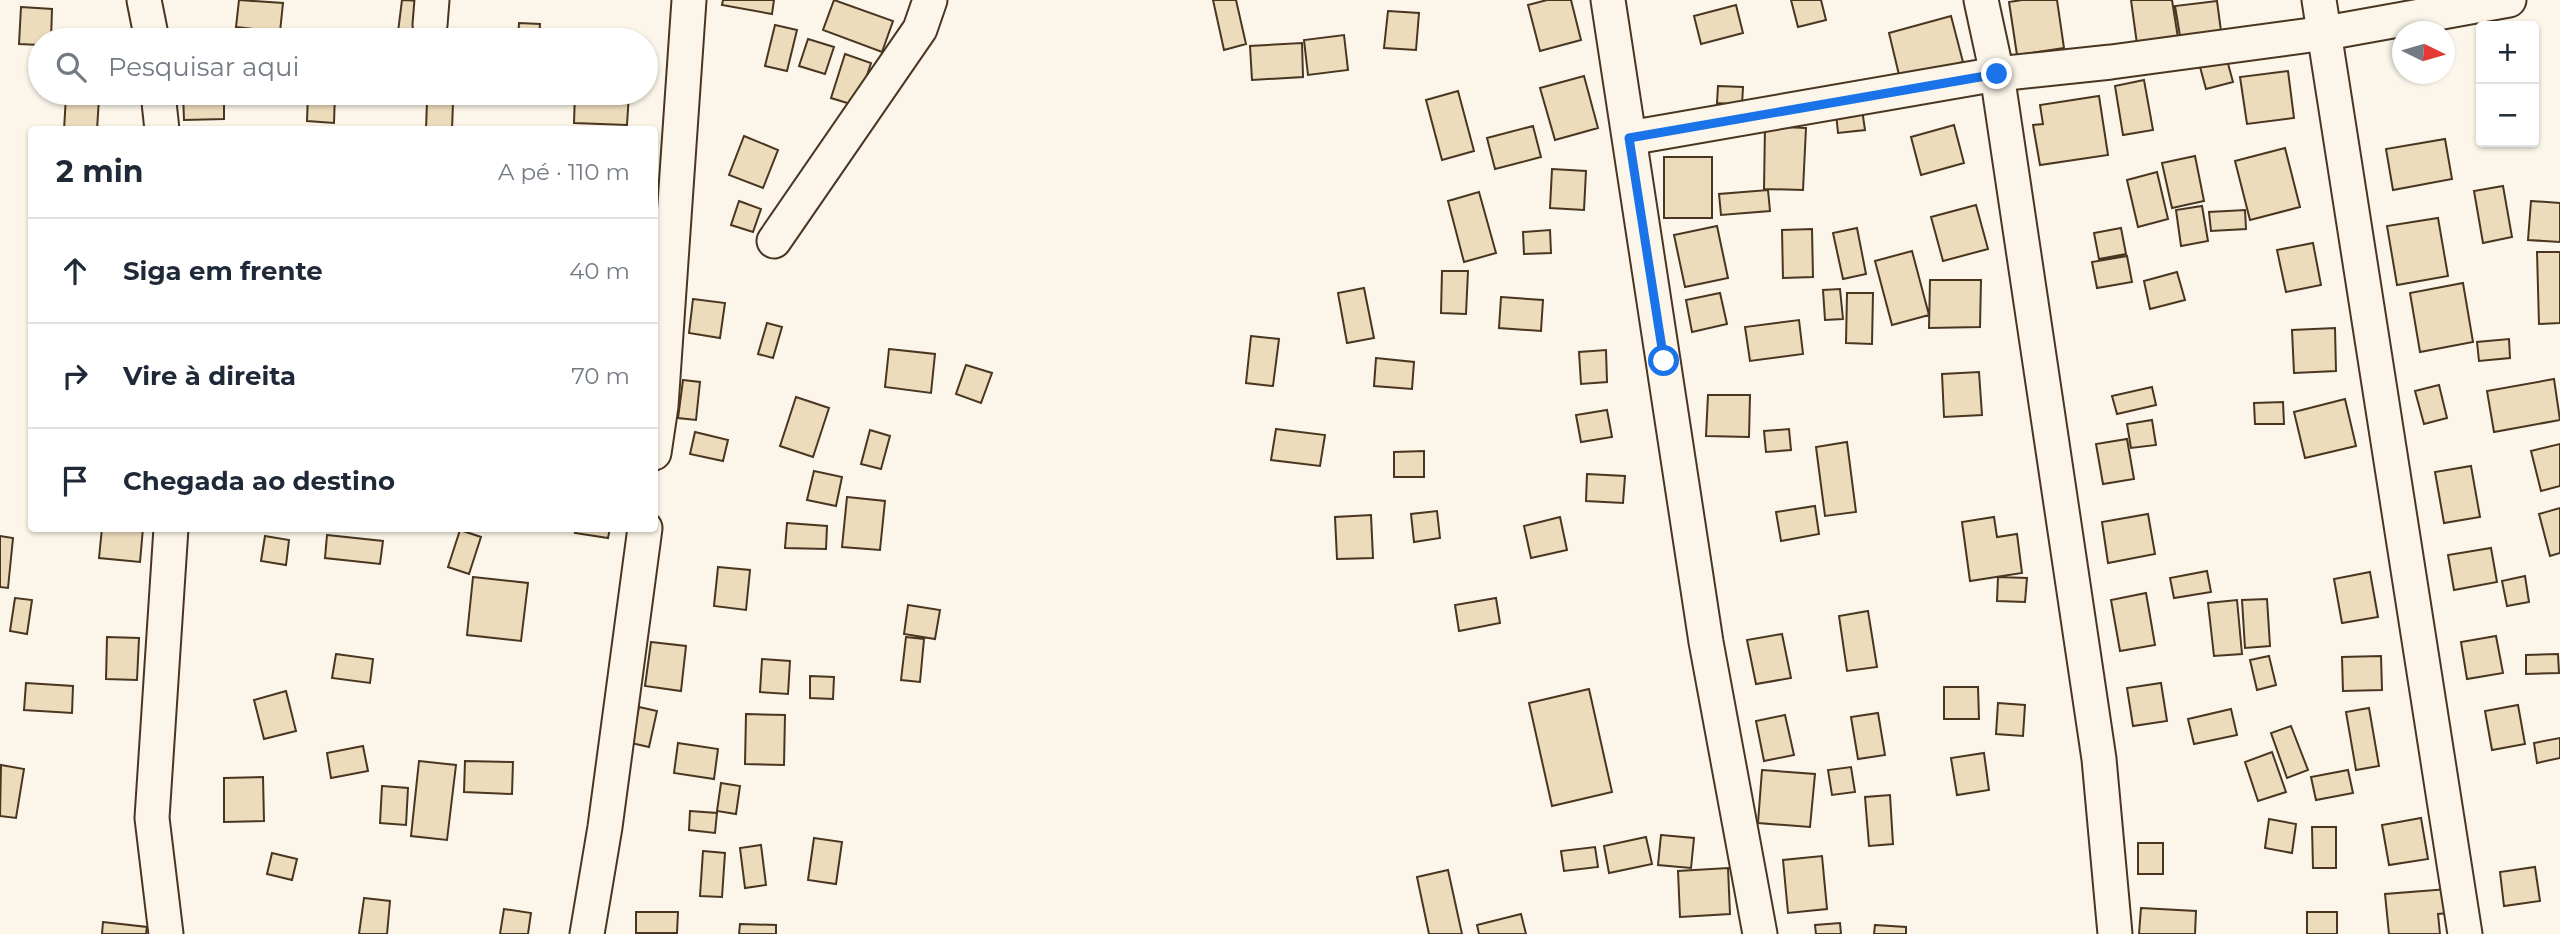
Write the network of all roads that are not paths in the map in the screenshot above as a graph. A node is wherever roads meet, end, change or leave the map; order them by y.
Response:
1 (144, 0) edge
2 (690, 0) edge
3 (930, 0) edge
4 (1608, 0) edge
5 (1981, 0) edge
6 (2319, 0) edge
7 (2509, 0) edge
8 (150, 28) edge
9 (2326, 33) junction
10 (1997, 74) junction
11 (159, 105) edge
12 (162, 126) edge
13 (1629, 138) junction
14 (774, 241) dead end
15 (658, 422) edge
16 (171, 532) edge
17 (644, 532) edge
18 (166, 934) edge
19 (587, 934) edge
20 (1760, 934) edge
21 (2115, 934) edge
22 (2465, 934) edge

1 - 8 street
2 - 15 street
3 - 14 street
4 - 13 street
5 - 10 street
6 - 9 street
7 - 9 street
9 - 10 street
9 - 22 street
10 - 13 street
10 - 21 street
11 - 12 street
13 - 20 street
16 - 18 street
17 - 19 street

